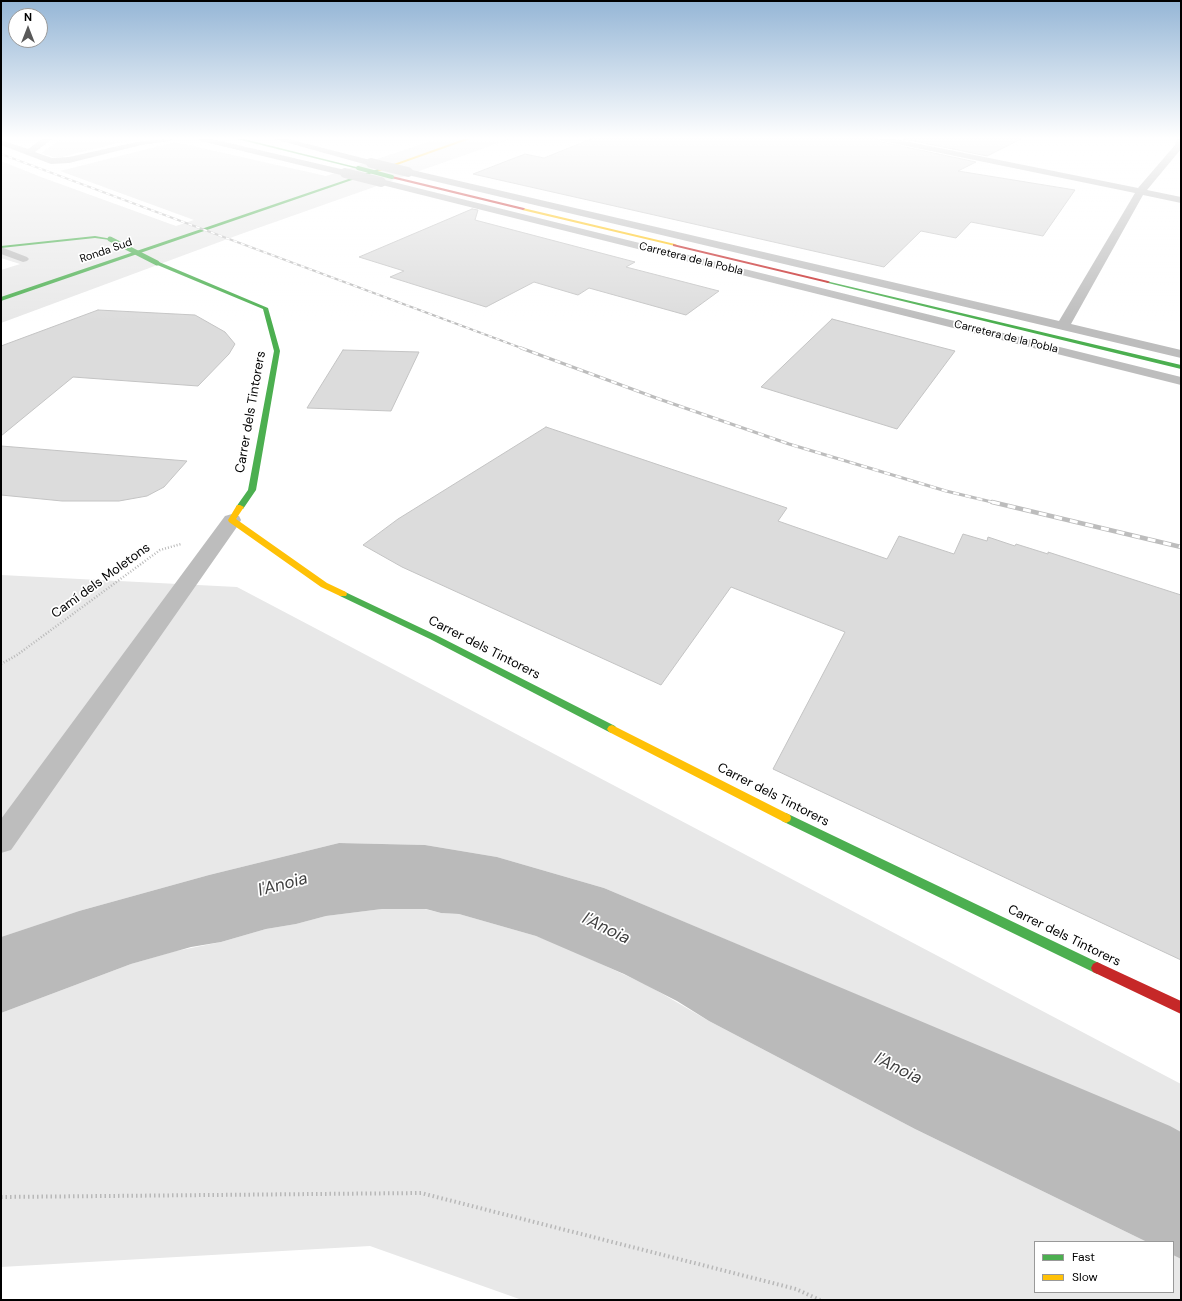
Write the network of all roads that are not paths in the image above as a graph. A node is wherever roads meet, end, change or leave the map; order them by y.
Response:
1 (291, 200) edge
2 (464, 200) edge
3 (470, 200) edge
4 (526, 200) edge
5 (1136, 200) edge
6 (1, 247) edge
7 (1, 250) edge
8 (22, 259) dead end
9 (1, 299) edge
10 (1062, 326) junction
11 (1181, 354) edge
12 (1181, 367) edge
13 (1181, 381) edge
14 (227, 526) junction
15 (1, 841) edge
16 (1181, 1008) edge

1 - 9 main road, Ronda Sud
2 - 13 street, Carretera de la Pobla
3 - 12 main road, Carretera de la Pobla
4 - 10 street, Carretera de la Pobla, bridge
5 - 10 street
6 - 14 main road, Carrer dels Tintorers, bridge
7 - 8 street
10 - 11 street, Carretera de la Pobla
14 - 15 street
14 - 16 main road, Carrer dels Tintorers

